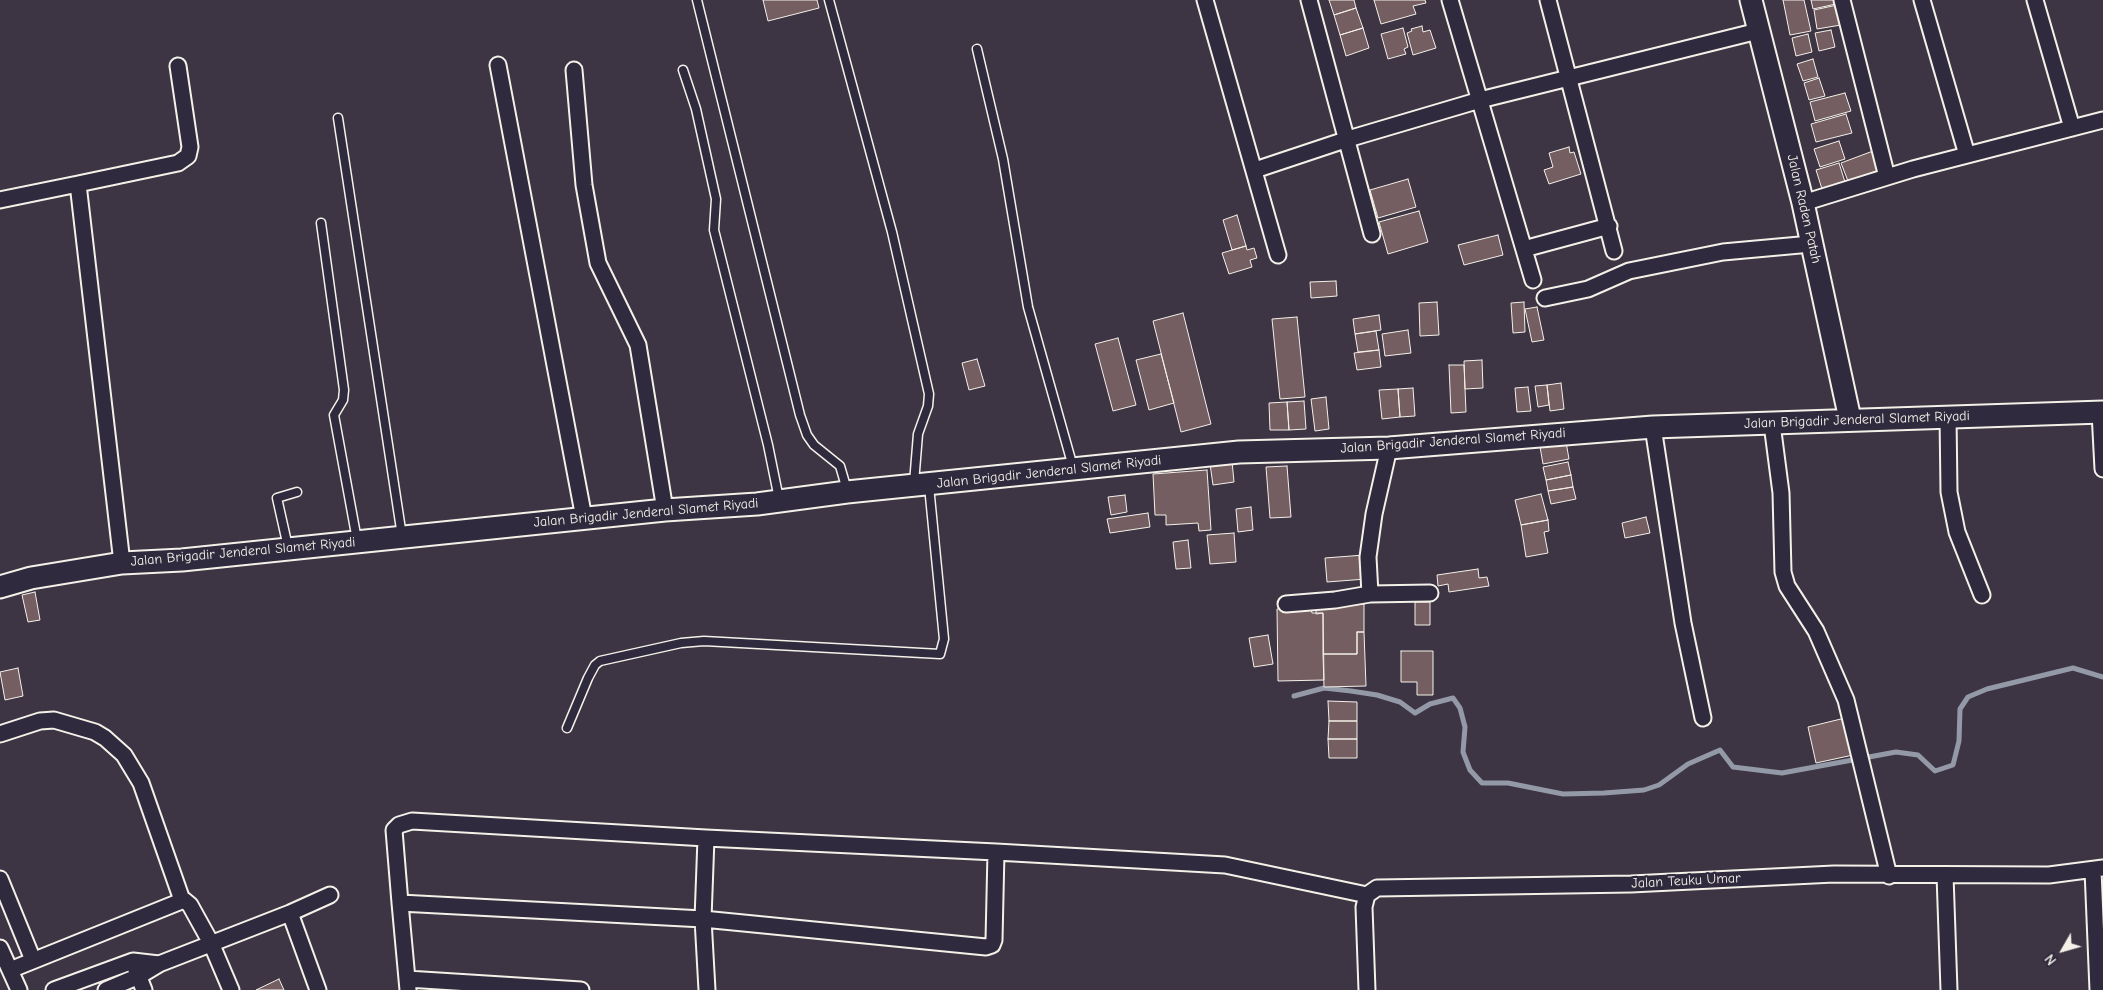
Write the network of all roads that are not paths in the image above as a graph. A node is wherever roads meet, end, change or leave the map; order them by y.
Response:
1 (697, 0) edge
2 (829, 0) edge
3 (1205, 0) edge
4 (1309, 0) edge
5 (1450, 0) edge
6 (1548, 0) edge
7 (1750, 0) edge
8 (1842, 0) edge
9 (1922, 0) edge
10 (2036, 0) edge
11 (1758, 31) junction
12 (977, 49) dead end
13 (498, 65) dead end
14 (178, 66) dead end
15 (574, 70) dead end
16 (683, 70) dead end
17 (1569, 77) junction
18 (1480, 100) junction
19 (338, 118) dead end
20 (2103, 120) edge
21 (2072, 128) junction
22 (1348, 139) junction
23 (1966, 155) junction
24 (1255, 170) junction
25 (1887, 177) junction
26 (78, 184) junction
27 (0, 200) edge
28 (1804, 202) junction
29 (322, 223) dead end
30 (1608, 226) junction
31 (1372, 234) dead end
32 (1811, 244) junction
33 (1524, 249) junction
34 (1614, 251) dead end
35 (1278, 255) dead end
36 (1534, 280) dead end
37 (1545, 298) dead end
38 (2102, 412) edge
39 (1948, 416) junction
40 (1850, 419) junction
41 (1772, 424) junction
42 (1653, 427) junction
43 (1389, 448) junction
44 (1073, 468) junction
45 (2103, 469) edge
46 (921, 485) junction
47 (297, 492) dead end
48 (847, 492) junction
49 (779, 501) junction
50 (665, 510) junction
51 (584, 518) junction
52 (402, 536) junction
53 (357, 542) junction
54 (289, 549) junction
55 (122, 563) junction
56 (0, 587) edge
57 (1430, 593) dead end
58 (1370, 594) junction
59 (1982, 595) dead end
60 (1286, 604) dead end
61 (1703, 718) dead end
62 (567, 728) dead end
63 (0, 734) edge
64 (706, 838) junction
65 (996, 852) junction
66 (2098, 869) edge
67 (1945, 875) junction
68 (1888, 876) junction
69 (0, 878) edge
70 (330, 895) dead end
71 (1367, 895) junction
72 (182, 900) junction
73 (400, 903) junction
74 (290, 913) junction
75 (703, 919) junction
76 (211, 943) junction
77 (0, 948) edge
78 (33, 960) junction
79 (133, 961) junction
80 (159, 964) junction
81 (10, 970) junction
82 (142, 983) edge
83 (407, 985) edge
84 (19, 990) edge
85 (54, 990) edge
86 (106, 990) edge
87 (231, 990) edge
88 (318, 990) edge
89 (581, 990) edge
90 (707, 990) edge
91 (1367, 990) edge
92 (1949, 990) edge
93 (2098, 990) edge

1 - 48 lane
2 - 46 lane
3 - 24 street
4 - 22 street
5 - 18 street
6 - 17 street
7 - 11 main road, Jalan Raden Patah
8 - 25 street
9 - 23 street
10 - 21 street
11 - 17 street
11 - 28 main road, Jalan Raden Patah
12 - 44 lane
13 - 51 street
14 - 26 street
15 - 50 street
16 - 49 lane
17 - 18 street
17 - 30 street
18 - 22 street
18 - 33 street
19 - 52 lane
20 - 21 street
21 - 23 street
22 - 24 street
22 - 31 street
23 - 25 street
24 - 35 street
25 - 28 street
26 - 27 street
26 - 55 street
28 - 32 main road, Jalan Raden Patah
29 - 53 lane
30 - 33 street
30 - 34 street
32 - 37 street
32 - 40 main road, Jalan Raden Patah
33 - 36 street
38 - 39 main road, Jalan Brigadir Jenderal Slamet Riyadi
38 - 45 street
39 - 40 main road, Jalan Brigadir Jenderal Slamet Riyadi
39 - 59 street
40 - 41 main road, Jalan Brigadir Jenderal Slamet Riyadi
41 - 42 main road, Jalan Brigadir Jenderal Slamet Riyadi
41 - 68 street
42 - 43 main road, Jalan Brigadir Jenderal Slamet Riyadi
42 - 61 street
43 - 44 main road, Jalan Brigadir Jenderal Slamet Riyadi
43 - 58 street
44 - 46 main road, Jalan Brigadir Jenderal Slamet Riyadi
46 - 48 main road, Jalan Brigadir Jenderal Slamet Riyadi
46 - 62 lane
47 - 54 lane
48 - 49 main road, Jalan Brigadir Jenderal Slamet Riyadi
49 - 50 main road, Jalan Brigadir Jenderal Slamet Riyadi
50 - 51 main road, Jalan Brigadir Jenderal Slamet Riyadi
51 - 52 main road, Jalan Brigadir Jenderal Slamet Riyadi
52 - 53 main road, Jalan Brigadir Jenderal Slamet Riyadi
53 - 54 main road, Jalan Brigadir Jenderal Slamet Riyadi
54 - 55 main road, Jalan Brigadir Jenderal Slamet Riyadi
55 - 56 main road, Jalan Brigadir Jenderal Slamet Riyadi
57 - 58 street
58 - 60 street
63 - 72 street
64 - 65 street
64 - 73 street
64 - 75 street
65 - 71 street
65 - 75 street
66 - 67 street, Jalan Teuku Umar
66 - 93 street
67 - 68 street, Jalan Teuku Umar
67 - 92 street
68 - 71 street, Jalan Teuku Umar
69 - 78 street
70 - 74 street
71 - 91 street
72 - 76 street
72 - 78 street
73 - 75 street
73 - 83 street
74 - 76 street
74 - 88 street
75 - 90 street
76 - 80 street
76 - 87 street
77 - 81 street
78 - 81 street
79 - 80 street
79 - 82 street
79 - 85 street
80 - 82 street
81 - 84 street
82 - 86 street
83 - 89 street

